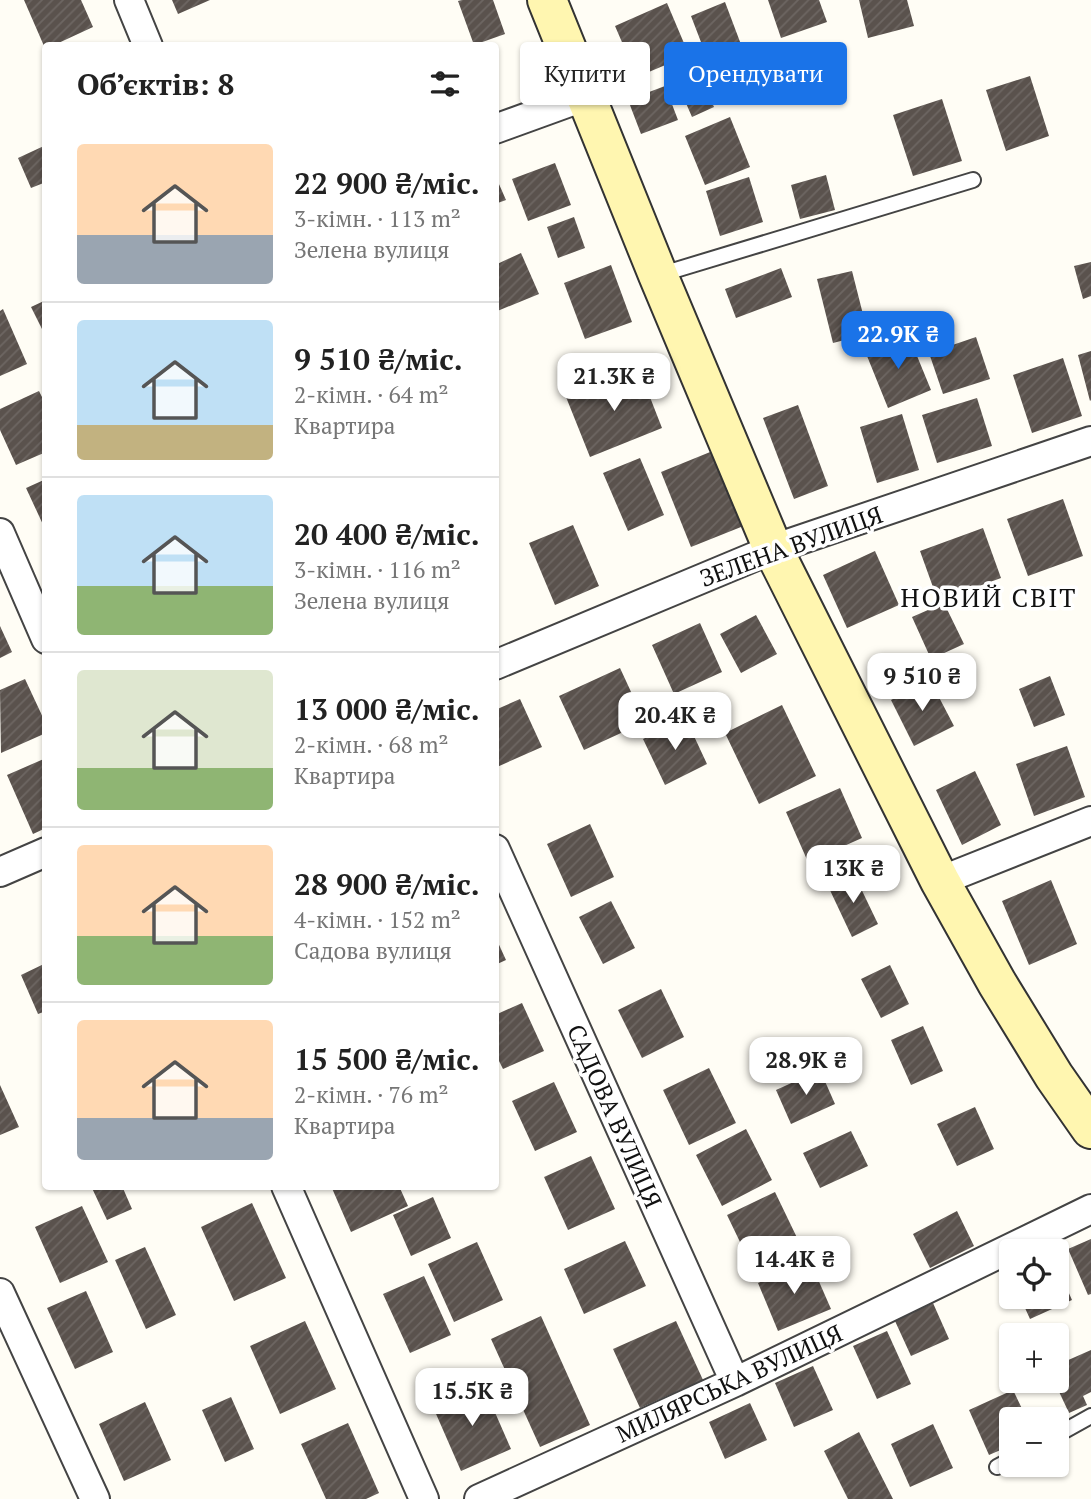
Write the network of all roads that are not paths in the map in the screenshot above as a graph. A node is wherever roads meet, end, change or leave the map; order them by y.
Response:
1 (129, 0) edge
2 (547, 0) edge
3 (146, 42) edge
4 (564, 42) edge
5 (561, 105) edge
6 (590, 105) edge
7 (499, 128) edge
8 (974, 180) dead end
9 (658, 275) junction
10 (1091, 441) edge
11 (0, 533) edge
12 (773, 549) junction
13 (42, 630) edge
14 (499, 663) edge
15 (1091, 821) edge
16 (42, 854) edge
17 (499, 858) edge
18 (0, 872) edge
19 (940, 881) junction
20 (1091, 1129) edge
21 (288, 1190) edge
22 (1091, 1209) edge
23 (0, 1293) edge
24 (735, 1382) junction
25 (1091, 1416) edge
26 (1069, 1428) edge
27 (95, 1499) edge
28 (424, 1499) edge
29 (479, 1499) edge

1 - 3 street
2 - 4 street
5 - 7 street
6 - 9 street
8 - 9 lane
9 - 12 street
10 - 12 street, ЗЕЛЕНА ВУЛИЦЯ
11 - 13 street
12 - 14 street, ЗЕЛЕНА ВУЛИЦЯ
12 - 19 street
15 - 19 street
16 - 18 street
17 - 24 street, САДОВА ВУЛИЦЯ
19 - 20 street
21 - 28 street
22 - 24 street, МИЛЯРСЬКА ВУЛИЦЯ
23 - 27 street
24 - 29 street, МИЛЯРСЬКА ВУЛИЦЯ
25 - 26 lane

